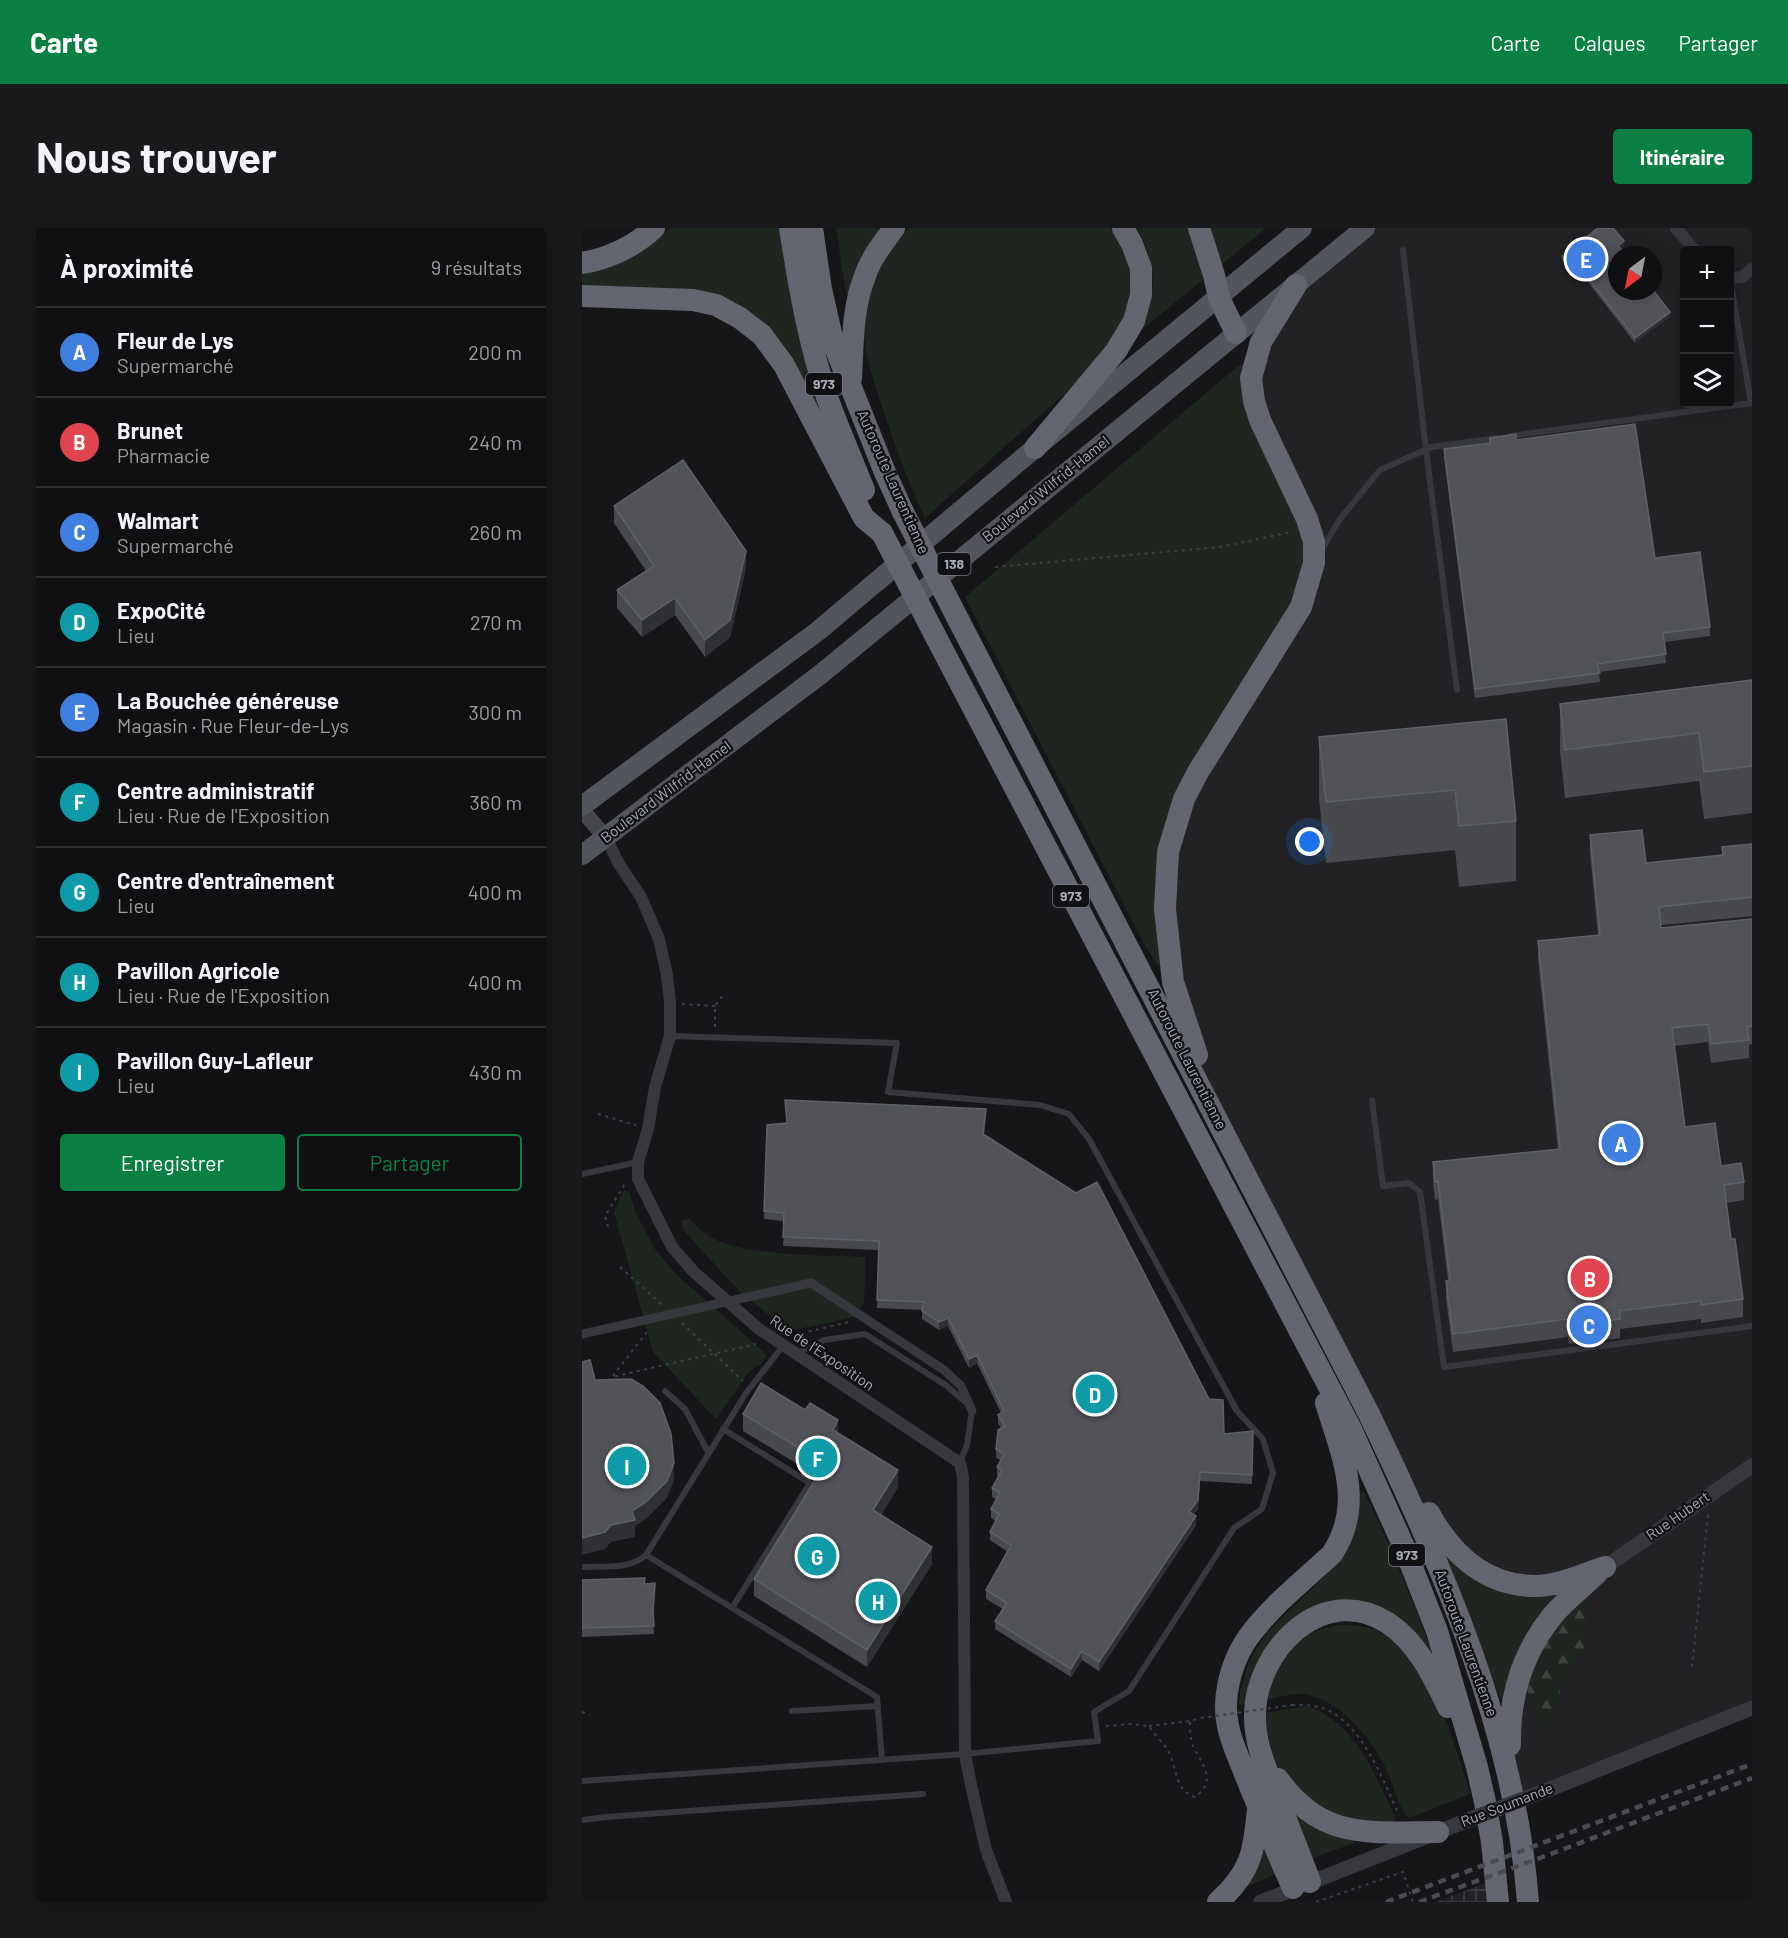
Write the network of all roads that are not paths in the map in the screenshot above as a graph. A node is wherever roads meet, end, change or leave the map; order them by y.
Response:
1 (654, 228) edge
2 (790, 228) edge
3 (812, 228) edge
4 (894, 228) edge
5 (1123, 228) edge
6 (1199, 228) edge
7 (1302, 228) edge
8 (1365, 228) edge
9 (1676, 228) edge
10 (1691, 246) edge
11 (1403, 250) dead end
12 (582, 262) edge
13 (1752, 270) edge
14 (1734, 278) edge
15 (1296, 285) junction
16 (582, 296) edge
17 (1219, 298) junction
18 (1734, 300) edge
19 (1236, 333) junction
20 (851, 386) junction
21 (1752, 403) edge
22 (1035, 448) junction
23 (1426, 450) junction
24 (882, 533) junction
25 (1314, 563) junction
26 (1457, 690) dead end
27 (582, 808) edge
28 (606, 838) junction
29 (582, 855) edge
30 (670, 1036) junction
31 (1372, 1100) dead end
32 (1217, 1116) junction
33 (638, 1162) junction
34 (582, 1174) edge
35 (726, 1301) junction
36 (1752, 1326) edge
37 (582, 1334) edge
38 (779, 1342) junction
39 (1311, 1353) junction
40 (796, 1354) junction
41 (665, 1391) dead end
42 (972, 1412) junction
43 (723, 1429) junction
44 (708, 1452) junction
45 (960, 1463) junction
46 (1752, 1466) edge
47 (1397, 1472) junction
48 (646, 1555) junction
49 (582, 1567) edge
50 (1605, 1567) junction
51 (732, 1608) junction
52 (878, 1706) junction
53 (1752, 1708) edge
54 (792, 1711) dead end
55 (965, 1754) junction
56 (1261, 1756) junction
57 (882, 1760) junction
58 (1477, 1767) junction
59 (582, 1780) edge
60 (1510, 1782) junction
61 (923, 1794) dead end
62 (1258, 1808) junction
63 (582, 1820) edge
64 (1438, 1832) junction
65 (1306, 1891) edge
66 (1006, 1902) edge
67 (1218, 1902) edge
68 (1261, 1902) edge
69 (1498, 1902) edge
70 (1528, 1902) edge

1 - 12 highway
2 - 24 highway, Autoroute Laurentienne / 973
3 - 20 highway, Autoroute Laurentienne / 973
4 - 20 highway
5 - 22 highway
6 - 17 highway
7 - 17 main road, 138
8 - 15 main road, Boulevard Wilfrid-Hamel / 138
9 - 10 street
11 - 23 lane
13 - 14 street
15 - 19 main road, Boulevard Wilfrid-Hamel / 138
15 - 25 highway
16 - 24 highway
17 - 19 highway
17 - 22 main road, 138
18 - 21 lane
19 - 28 main road, Boulevard Wilfrid-Hamel / 138
20 - 32 highway, Autoroute Laurentienne / 973, bridge
21 - 23 lane
22 - 27 main road, 138
23 - 25 lane
23 - 26 lane
24 - 39 highway, Autoroute Laurentienne / 973, bridge
25 - 32 highway
27 - 28 main road
28 - 29 main road, Boulevard Wilfrid-Hamel / 138
28 - 30 street, Rue de l'Exposition
30 - 33 street, Rue de l'Exposition
30 - 55 lane
31 - 36 lane
32 - 47 highway, Autoroute Laurentienne / 973
33 - 34 lane
33 - 35 street, Rue de l'Exposition
35 - 37 street
35 - 38 street, Rue de l'Exposition
35 - 42 street
38 - 40 street, Rue de l'Exposition
38 - 43 lane
39 - 58 highway, Autoroute Laurentienne / 973
39 - 62 highway
40 - 42 lane
40 - 45 street, Rue de l'Exposition
41 - 44 lane
42 - 45 lane
43 - 44 lane
43 - 51 lane
44 - 48 lane
45 - 55 street
46 - 50 street, Rue Hubert
47 - 50 highway
47 - 60 highway, Autoroute Laurentienne / 973
48 - 49 lane
48 - 51 lane
50 - 60 highway
51 - 52 lane
52 - 54 lane
52 - 57 lane
53 - 64 street, Rue Soumande, bridge
55 - 57 lane
55 - 66 street
56 - 58 highway
56 - 64 highway
56 - 65 highway
57 - 59 lane
58 - 69 highway, Autoroute Laurentienne / 973
60 - 70 highway, Autoroute Laurentienne / 973
61 - 63 lane
62 - 65 highway
62 - 67 highway
64 - 65 street, Rue Soumande
65 - 68 street, Rue Soumande

